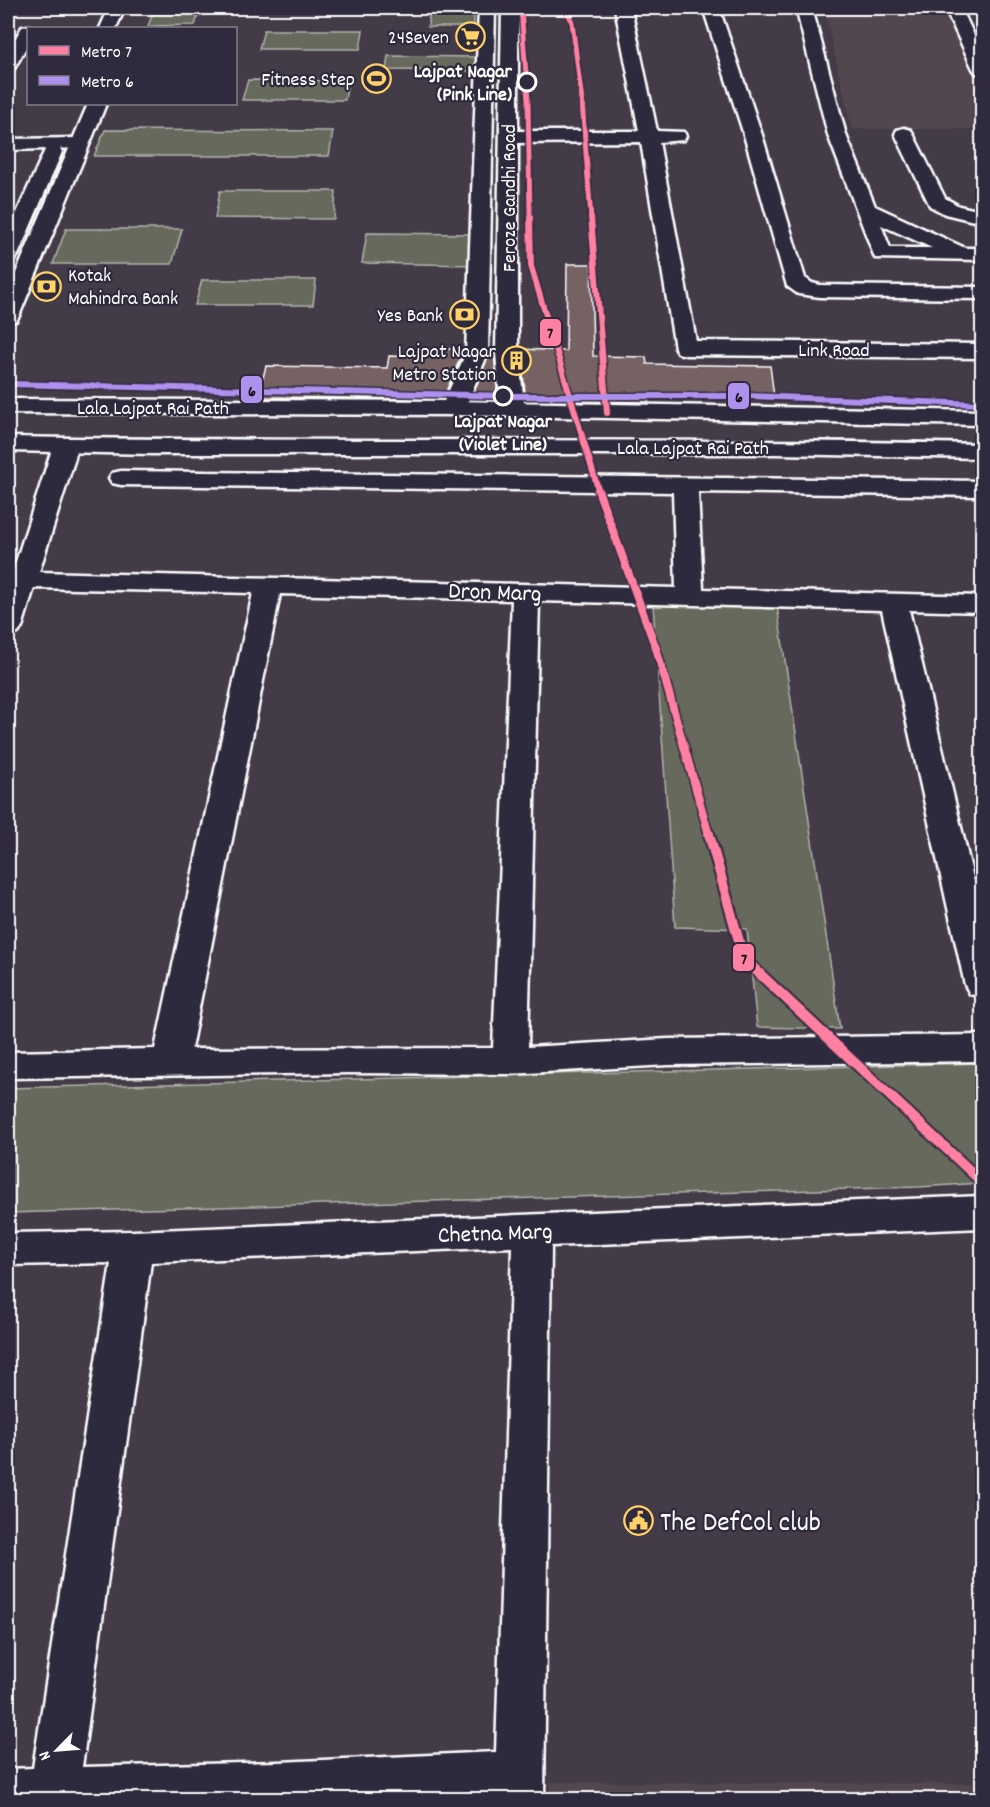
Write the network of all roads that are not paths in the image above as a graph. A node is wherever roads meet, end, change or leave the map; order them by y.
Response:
1 (117, 8) edge
2 (487, 8) edge
3 (510, 8) edge
4 (711, 8) edge
5 (804, 8) edge
6 (953, 8) edge
7 (629, 12) edge
8 (108, 27) edge
9 (27, 33) edge
10 (8, 65) edge
11 (982, 69) edge
12 (97, 105) edge
13 (484, 109) junction
14 (509, 110) junction
15 (65, 124) dead end
16 (904, 135) dead end
17 (649, 136) junction
18 (677, 136) dead end
19 (509, 137) junction
20 (79, 144) junction
21 (8, 145) edge
22 (56, 145) junction
23 (866, 210) junction
24 (982, 217) edge
25 (42, 234) junction
26 (12, 235) edge
27 (972, 254) edge
28 (8, 255) edge
29 (982, 293) edge
30 (8, 316) edge
31 (982, 351) edge
32 (477, 353) junction
33 (507, 353) junction
34 (8, 406) edge
35 (453, 408) junction
36 (513, 411) junction
37 (982, 418) edge
38 (8, 444) edge
39 (65, 446) junction
40 (982, 451) edge
41 (121, 478) dead end
42 (685, 484) junction
43 (982, 488) edge
44 (16, 579) edge
45 (268, 585) junction
46 (526, 593) junction
47 (690, 596) junction
48 (894, 603) junction
49 (982, 604) edge
50 (8, 627) edge
51 (982, 985) edge
52 (982, 1048) edge
53 (510, 1061) junction
54 (170, 1063) junction
55 (8, 1065) edge
56 (982, 1212) edge
57 (532, 1231) junction
58 (133, 1247) junction
59 (8, 1249) edge
60 (519, 1787) edge
61 (38, 1796) edge

1 - 8 street
2 - 13 street, Feroze Gandhi Road
3 - 14 street, Feroze Gandhi Road
4 - 29 street
5 - 23 street
6 - 11 street
7 - 17 street
9 - 10 street
12 - 20 street
13 - 14 street
13 - 32 street, Feroze Gandhi Road
14 - 19 street, Feroze Gandhi Road
15 - 22 street
16 - 24 street
17 - 18 street
17 - 19 street
17 - 31 street, Link Road
19 - 33 street, Feroze Gandhi Road
20 - 22 street
20 - 25 street
21 - 22 street
22 - 26 street
23 - 27 street
23 - 27 street
25 - 26 street
25 - 30 street
26 - 28 street
32 - 33 street
32 - 35 street
33 - 36 street, Feroze Gandhi Road
34 - 35 street, Lala Lajpat Rai Path
35 - 36 street, Lala Lajpat Rai Path
36 - 37 street, Lala Lajpat Rai Path
38 - 39 street, Lala Lajpat Rai Path
39 - 40 street, Lala Lajpat Rai Path
39 - 44 street
41 - 42 street
42 - 43 street
42 - 47 street
44 - 45 street, Dron Marg
44 - 50 street
45 - 46 street, Dron Marg
45 - 54 street
46 - 47 street, Dron Marg
46 - 53 street
47 - 48 street, Dron Marg
48 - 49 street, Dron Marg
48 - 51 street
52 - 53 street
53 - 54 street
54 - 55 street
56 - 57 street, Chetna Marg
57 - 58 street, Chetna Marg
57 - 60 street
58 - 59 street, Chetna Marg
58 - 61 street
60 - 61 street

